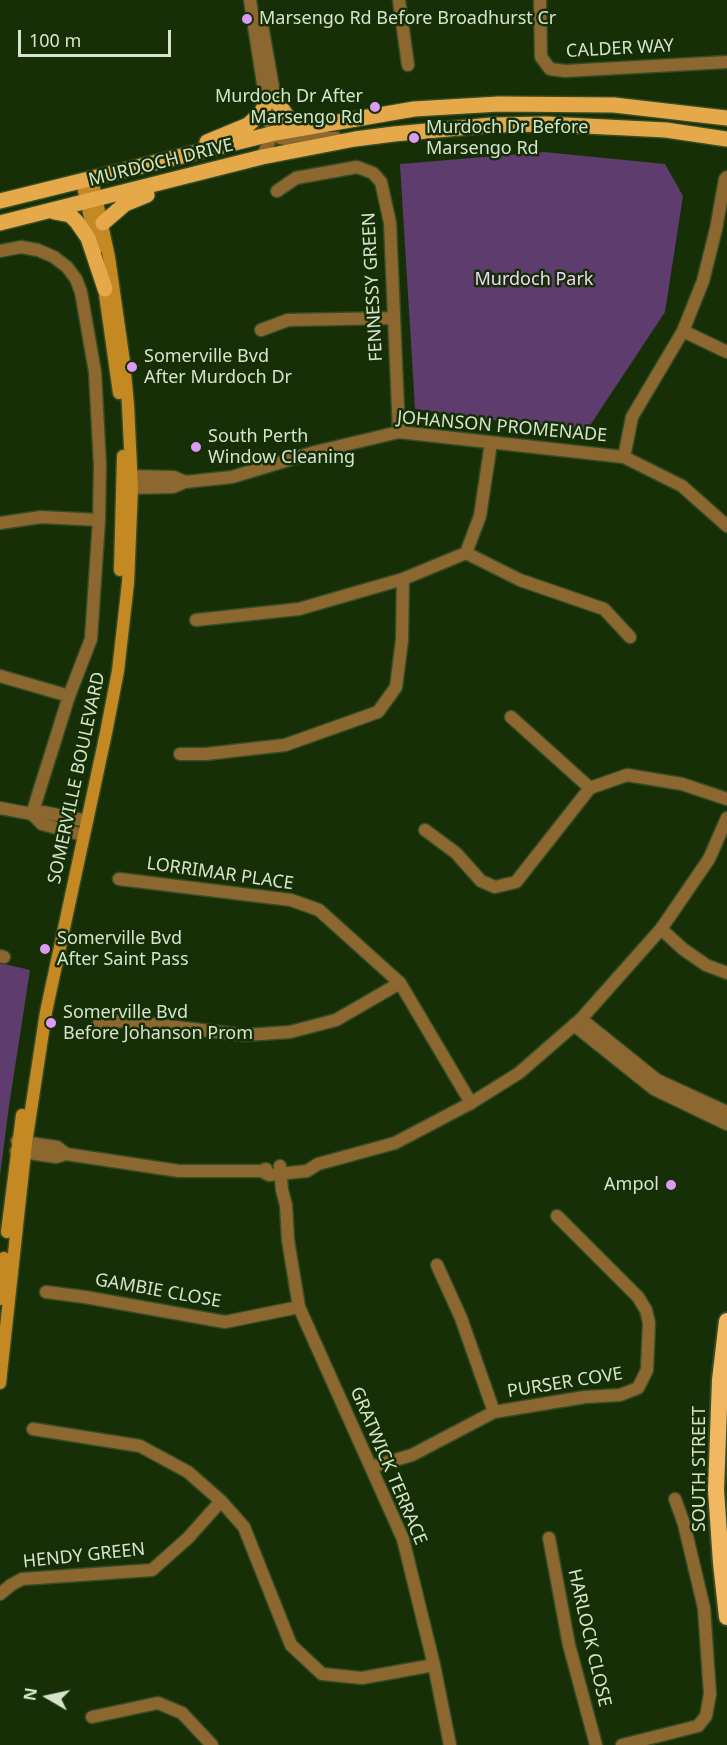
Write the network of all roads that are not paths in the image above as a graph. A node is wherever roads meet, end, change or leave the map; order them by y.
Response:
1 (250, 0) edge
2 (257, 0) edge
3 (399, 0) edge
4 (540, 0) edge
5 (727, 62) edge
6 (408, 65) dead end
7 (271, 102) junction
8 (727, 118) edge
9 (304, 127) junction
10 (275, 133) junction
11 (355, 139) junction
12 (727, 139) edge
13 (178, 157) junction
14 (262, 158) junction
15 (220, 168) junction
16 (727, 177) edge
17 (87, 180) junction
18 (277, 191) dead end
19 (0, 201) edge
20 (92, 201) junction
21 (46, 212) junction
22 (0, 223) edge
23 (103, 223) junction
24 (0, 251) edge
25 (105, 288) junction
26 (393, 318) junction
27 (261, 330) dead end
28 (683, 331) junction
29 (727, 352) edge
30 (399, 432) junction
31 (491, 443) junction
32 (624, 457) junction
33 (128, 482) junction
34 (99, 520) junction
35 (0, 523) edge
36 (727, 526) edge
37 (466, 553) junction
38 (403, 579) junction
39 (196, 620) dead end
40 (630, 637) dead end
41 (0, 676) edge
42 (69, 696) junction
43 (511, 717) dead end
44 (180, 754) dead end
45 (590, 788) junction
46 (727, 799) edge
47 (0, 808) edge
48 (32, 814) junction
49 (727, 818) edge
50 (83, 821) junction
51 (425, 830) dead end
52 (80, 834) junction
53 (119, 879) dead end
54 (661, 929) junction
55 (727, 973) edge
56 (399, 983) junction
57 (578, 1022) junction
58 (99, 1023) dead end
59 (471, 1103) junction
60 (727, 1112) edge
61 (727, 1124) edge
62 (21, 1147) junction
63 (284, 1170) junction
64 (557, 1216) dead end
65 (437, 1265) dead end
66 (46, 1292) dead end
67 (0, 1299) edge
68 (299, 1307) junction
69 (727, 1321) edge
70 (0, 1383) edge
71 (494, 1413) junction
72 (33, 1429) dead end
73 (371, 1467) junction
74 (675, 1499) dead end
75 (221, 1501) junction
76 (549, 1538) dead end
77 (0, 1594) edge
78 (727, 1615) edge
79 (434, 1665) junction
80 (92, 1717) dead end
81 (212, 1745) edge
82 (450, 1745) edge
83 (596, 1745) edge
84 (622, 1745) edge

1 - 7 street
2 - 7 street
3 - 6 street
4 - 5 street, CALDER WAY
7 - 9 main road
7 - 10 street
7 - 13 main road
8 - 9 main road, MURDOCH DRIVE
9 - 10 main road, MURDOCH DRIVE
10 - 11 street
10 - 13 main road, MURDOCH DRIVE
10 - 14 street
11 - 12 main road, MURDOCH DRIVE
11 - 14 main road, MURDOCH DRIVE
13 - 17 main road, MURDOCH DRIVE
14 - 15 main road, MURDOCH DRIVE
15 - 20 main road, MURDOCH DRIVE
15 - 23 main road
16 - 28 street
17 - 19 main road, MURDOCH DRIVE
17 - 20 main road, SOMERVILLE BOULEVARD
18 - 26 street, FENNESSY GREEN
20 - 21 main road, MURDOCH DRIVE
20 - 23 main road, SOMERVILLE BOULEVARD
20 - 25 main road, SOMERVILLE BOULEVARD
21 - 22 main road, MURDOCH DRIVE
21 - 25 main road
23 - 33 main road, SOMERVILLE BOULEVARD
24 - 34 street
25 - 33 main road, SOMERVILLE BOULEVARD
26 - 27 street
26 - 30 street, FENNESSY GREEN
28 - 29 street
28 - 32 street
30 - 31 street, JOHANSON PROMENADE
30 - 33 street, JOHANSON PROMENADE
31 - 32 street, JOHANSON PROMENADE
31 - 37 street
32 - 36 street, JOHANSON PROMENADE
33 - 50 main road, SOMERVILLE BOULEVARD
34 - 35 street
34 - 42 street
37 - 38 street
37 - 40 street
38 - 39 street
38 - 44 street
41 - 42 street
42 - 48 street
43 - 45 street
45 - 46 street
45 - 51 street
47 - 48 street
48 - 50 street
48 - 52 street
49 - 54 street
50 - 52 main road, SOMERVILLE BOULEVARD
52 - 62 main road, SOMERVILLE BOULEVARD
53 - 56 street, LORRIMAR PLACE
54 - 55 street
54 - 57 street
56 - 58 street
56 - 59 street, LORRIMAR PLACE
57 - 59 street
57 - 60 street
57 - 61 street
59 - 63 street
62 - 63 street
62 - 67 main road, SOMERVILLE BOULEVARD
62 - 70 main road, SOMERVILLE BOULEVARD
63 - 68 street, GRATWICK TERRACE
64 - 71 street, PURSER COVE
65 - 71 street
66 - 68 street, GAMBIE CLOSE
68 - 73 street, GRATWICK TERRACE
69 - 78 highway, SOUTH STREET
71 - 73 street, PURSER COVE
72 - 75 street
73 - 79 street, GRATWICK TERRACE
74 - 84 street
75 - 77 street, HENDY GREEN
75 - 79 street
76 - 83 street, HARLOCK CLOSE
79 - 82 street, GRATWICK TERRACE
80 - 81 street

